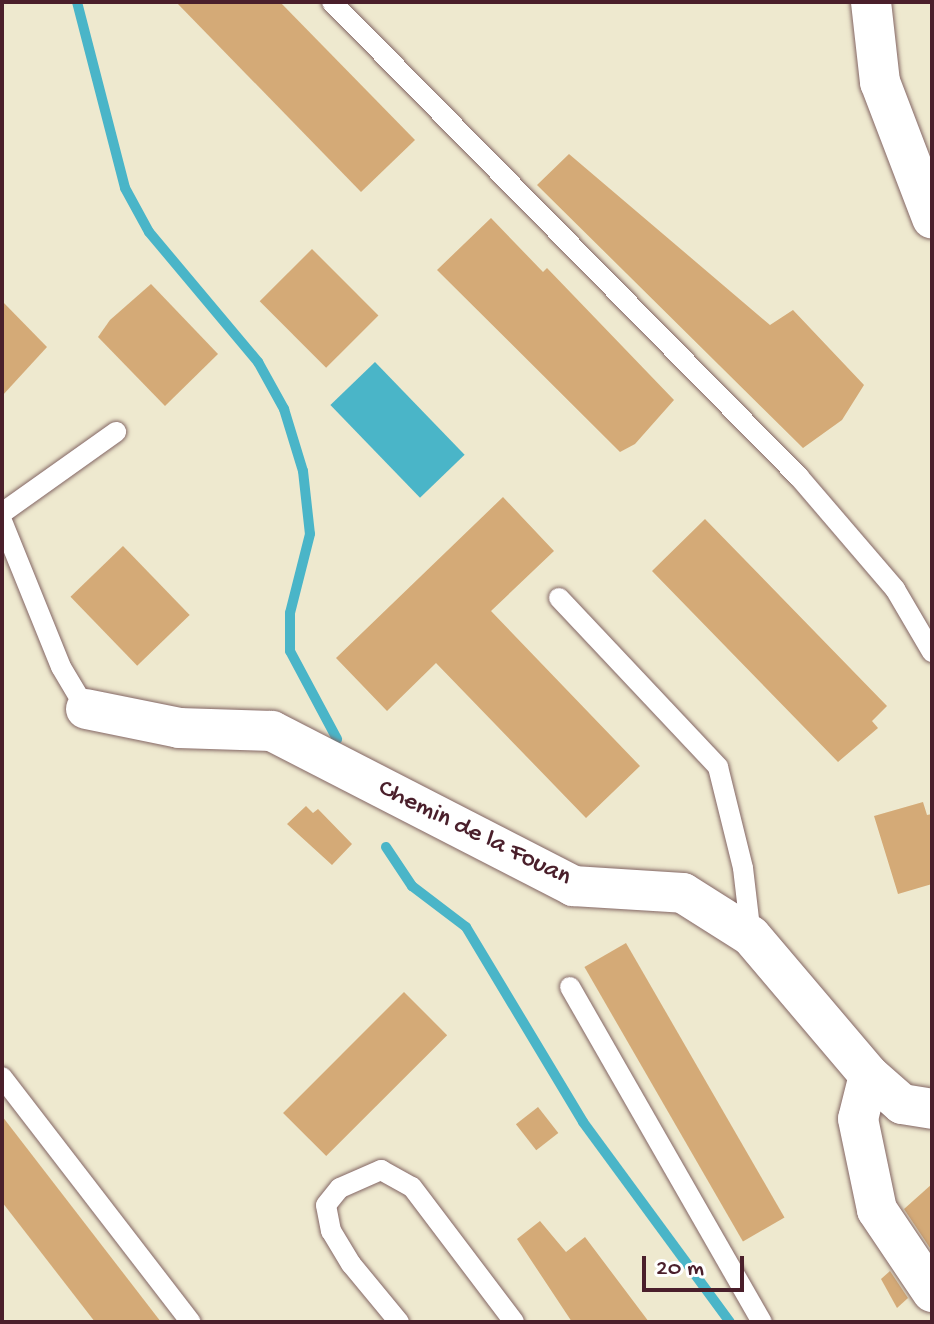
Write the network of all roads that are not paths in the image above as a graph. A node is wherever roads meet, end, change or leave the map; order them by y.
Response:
1 (332, 2) edge
2 (871, 2) edge
3 (932, 218) edge
4 (116, 432) dead end
5 (2, 513) edge
6 (2, 521) edge
7 (559, 598) dead end
8 (932, 652) edge
9 (86, 709) joint
10 (751, 936) junction
11 (570, 987) dead end
12 (869, 1075) junction
13 (2, 1077) edge
14 (932, 1109) edge
15 (932, 1292) edge
16 (191, 1322) edge
17 (399, 1322) edge
18 (514, 1322) edge
19 (762, 1322) edge

1 - 8 lane
2 - 3 street
4 - 5 lane
6 - 9 lane
7 - 10 lane
9 - 10 street, Chemin de la Fouan
10 - 12 street, Chemin de la Fouan
11 - 19 lane
12 - 14 street, Chemin de la Fouan
12 - 15 street
13 - 16 lane
17 - 18 lane

